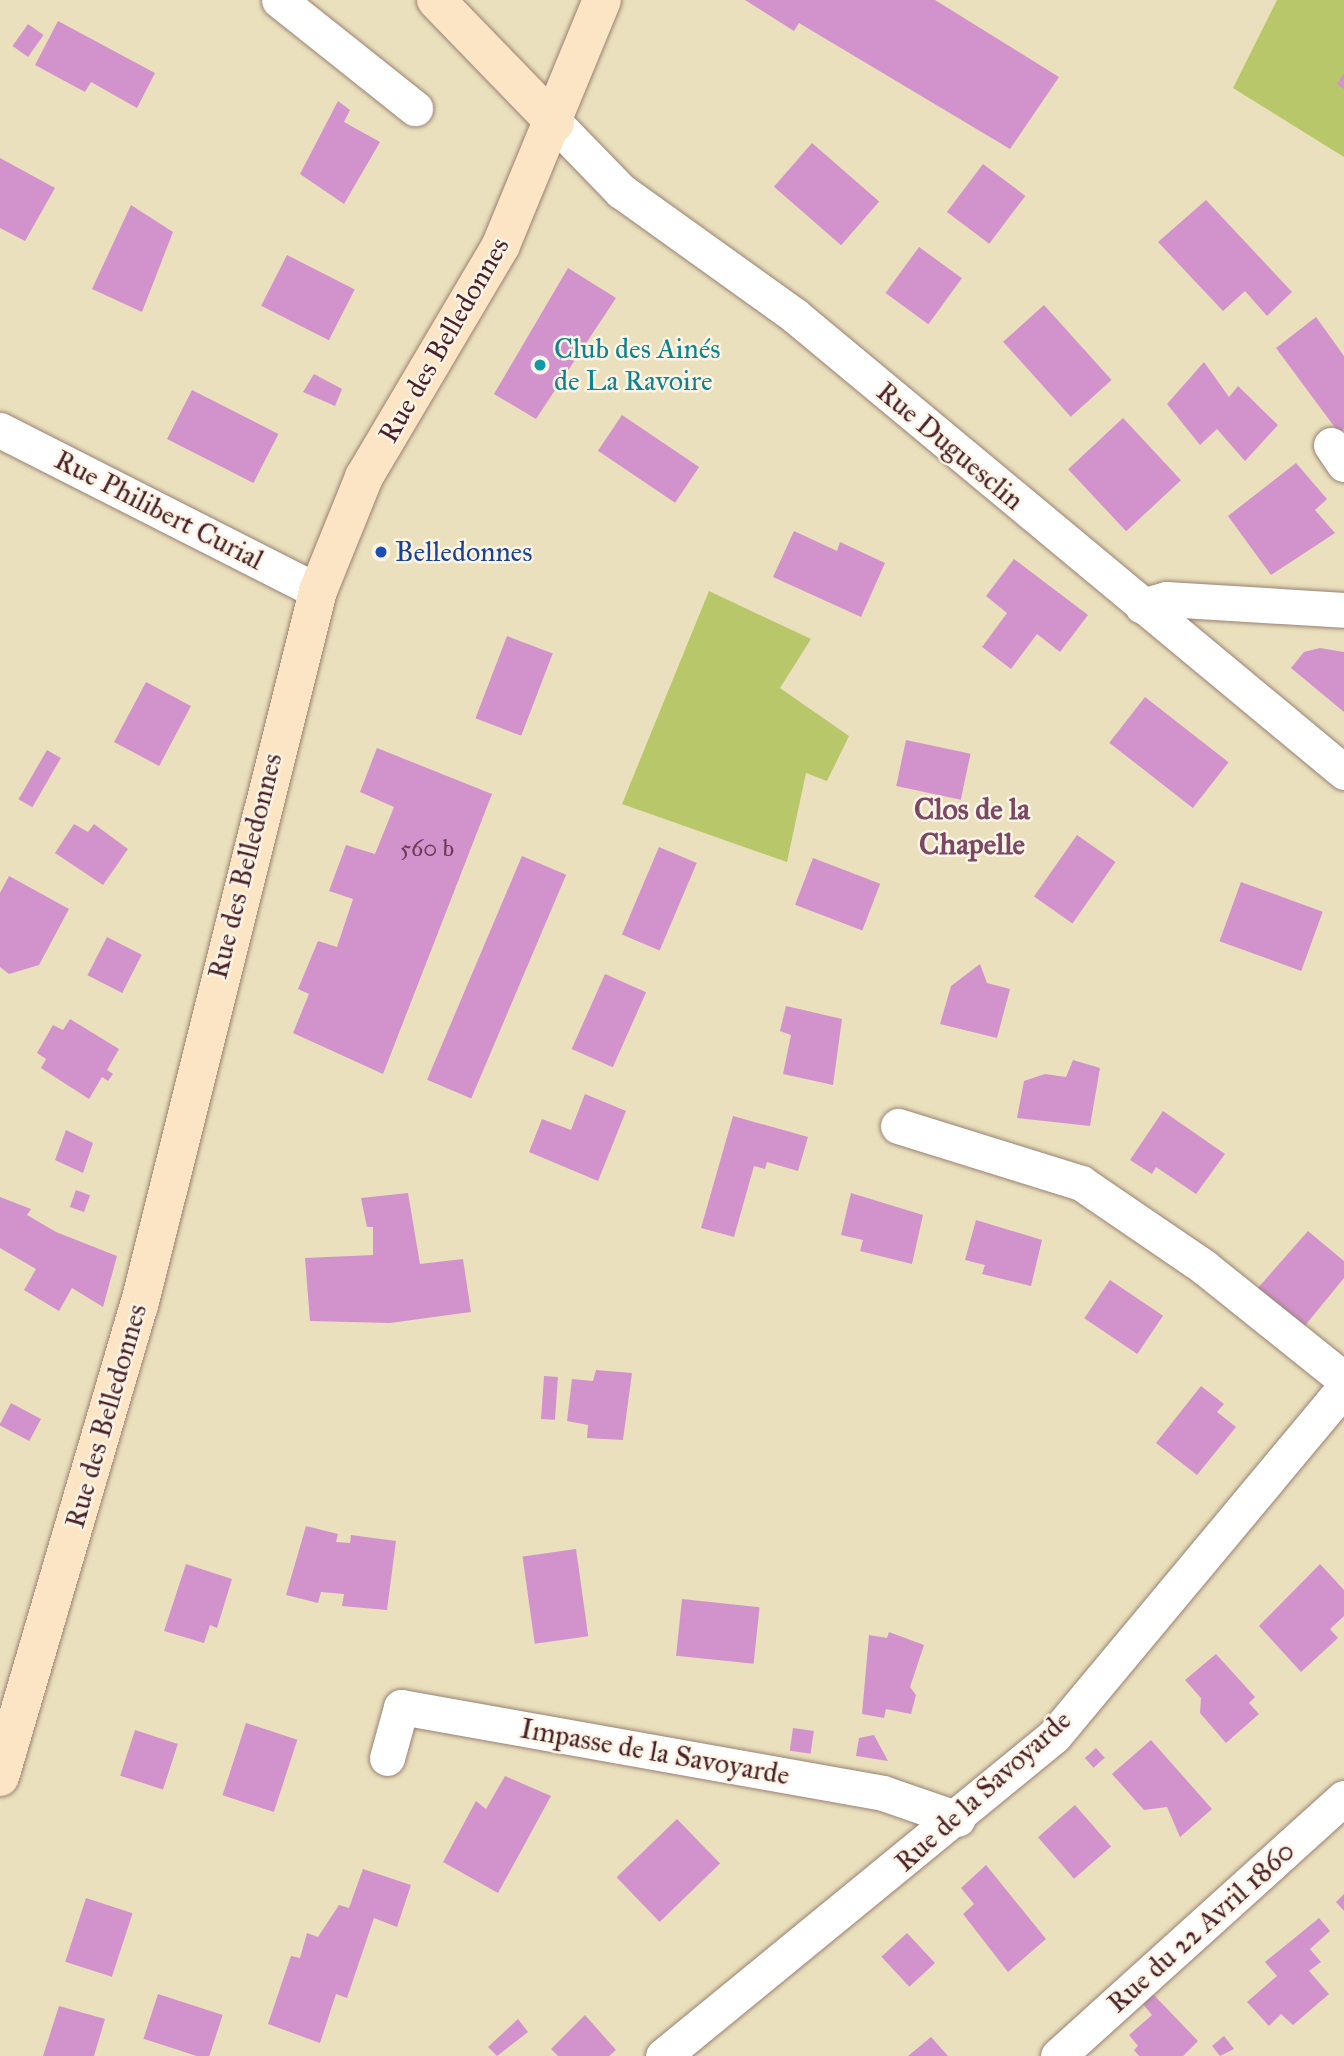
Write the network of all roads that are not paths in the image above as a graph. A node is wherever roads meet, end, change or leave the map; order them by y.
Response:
1 (279, 0) edge
2 (436, 0) edge
3 (602, 0) edge
4 (415, 108) dead end
5 (555, 123) junction
6 (0, 430) edge
7 (318, 591) junction
8 (1142, 606) junction
9 (1344, 610) edge
10 (1344, 772) edge
11 (898, 1126) dead end
12 (1344, 1379) edge
13 (1344, 1388) edge
14 (387, 1758) dead end
15 (0, 1777) edge
16 (1344, 1798) edge
17 (958, 1819) junction
18 (663, 2056) edge
19 (1058, 2056) edge

1 - 4 street
2 - 5 main road
3 - 5 main road, Rue des Belledonnes
5 - 7 main road, Rue des Belledonnes
5 - 8 street, Rue Duguesclin
6 - 7 street, Rue Philibert Curial
7 - 15 main road, Rue des Belledonnes
8 - 9 street
8 - 10 street, Rue Duguesclin
11 - 12 street
13 - 17 street, Rue de la Savoyarde
14 - 17 street, Impasse de la Savoyarde
16 - 19 street, Rue du 22 Avril 1860
17 - 18 street, Rue de la Savoyarde

